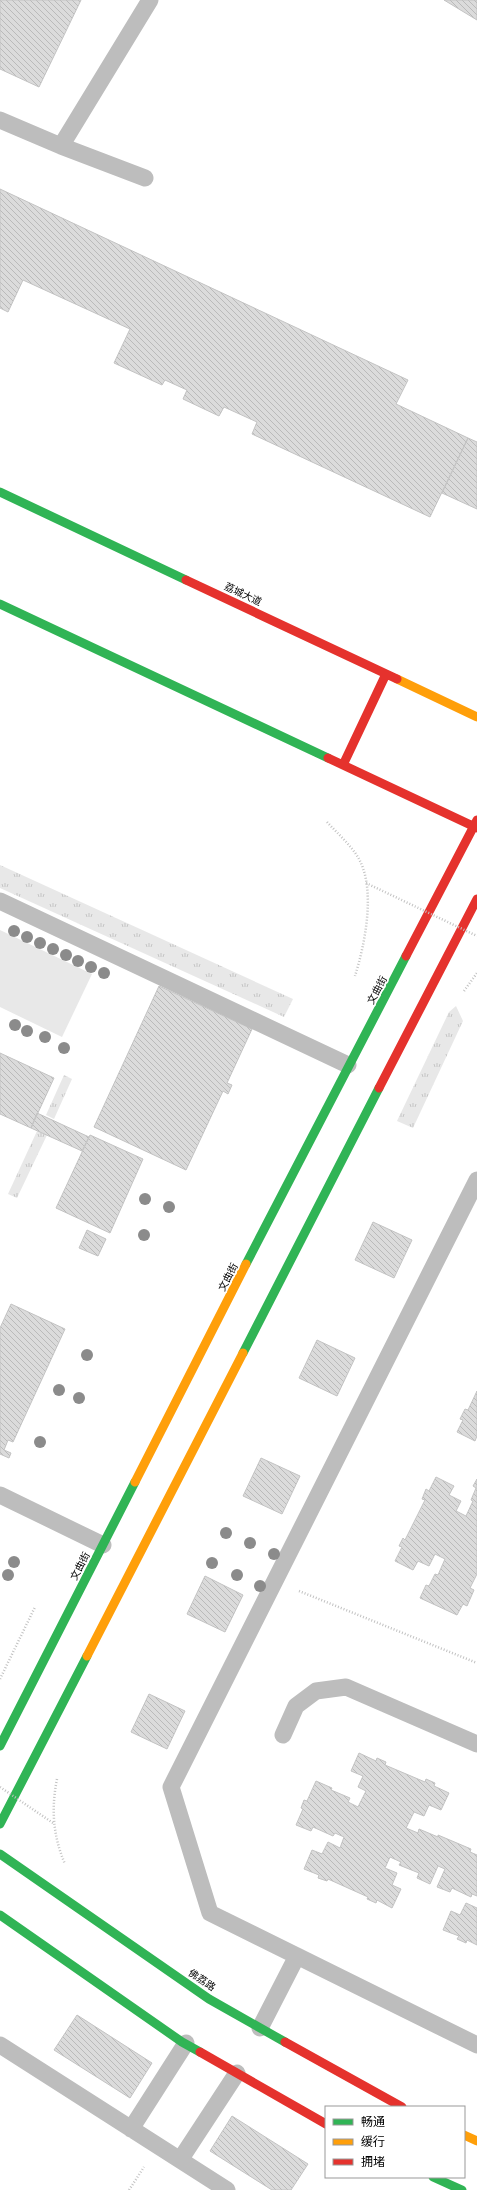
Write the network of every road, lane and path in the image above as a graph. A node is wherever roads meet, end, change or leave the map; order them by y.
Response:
1 (150, 0) edge
2 (0, 120) edge
3 (61, 146) junction
4 (145, 178) dead end
5 (0, 492) edge
6 (0, 604) edge
7 (386, 674) junction
8 (477, 717) edge
9 (343, 765) junction
10 (327, 822) dead end
11 (476, 825) edge
12 (366, 883) junction
13 (477, 899) edge
14 (0, 901) edge
15 (477, 936) edge
16 (477, 974) edge
17 (355, 976) dead end
18 (462, 994) dead end
19 (348, 1065) junction
20 (477, 1180) edge
21 (0, 1495) edge
22 (103, 1545) junction
23 (296, 1590) dead end
24 (35, 1607) dead end
25 (477, 1663) edge
26 (0, 1679) edge
27 (283, 1736) dead end
28 (477, 1744) edge
29 (0, 1746) edge
30 (58, 1772) dead end
31 (0, 1787) edge
32 (0, 1824) edge
33 (54, 1824) junction
34 (0, 1854) edge
35 (66, 1867) dead end
36 (0, 1915) edge
37 (297, 1956) junction
38 (260, 2028) junction
39 (186, 2043) junction
40 (0, 2045) edge
41 (477, 2045) edge
42 (236, 2073) junction
43 (400, 2106) edge
44 (325, 2123) edge
45 (131, 2129) junction
46 (465, 2136) edge
47 (477, 2142) edge
48 (180, 2160) junction
49 (435, 2178) edge
50 (227, 2190) edge
51 (461, 2190) edge

1 - 3 lane
2 - 3 lane
3 - 4 lane
5 - 7 main road, 荔城大道
6 - 9 main road
7 - 8 main road, 荔城大道
7 - 9 main road
9 - 11 main road
10 - 12 path
11 - 19 main road, 文曲街
12 - 15 path, bridge
12 - 17 path
13 - 32 main road
14 - 19 lane
16 - 18 path
19 - 22 main road, 文曲街
20 - 37 lane
21 - 22 lane
22 - 29 main road, 文曲街
23 - 25 path
24 - 26 path
27 - 28 lane
30 - 33 path
31 - 33 path, bridge
33 - 35 path
34 - 38 main road, 佛荔路
36 - 39 main road
37 - 38 lane
37 - 41 lane
38 - 43 main road, 佛荔路
39 - 42 main road
39 - 45 lane
40 - 45 lane
42 - 44 main road
42 - 48 lane
45 - 48 lane
46 - 47 main road
48 - 50 lane
49 - 51 main road

